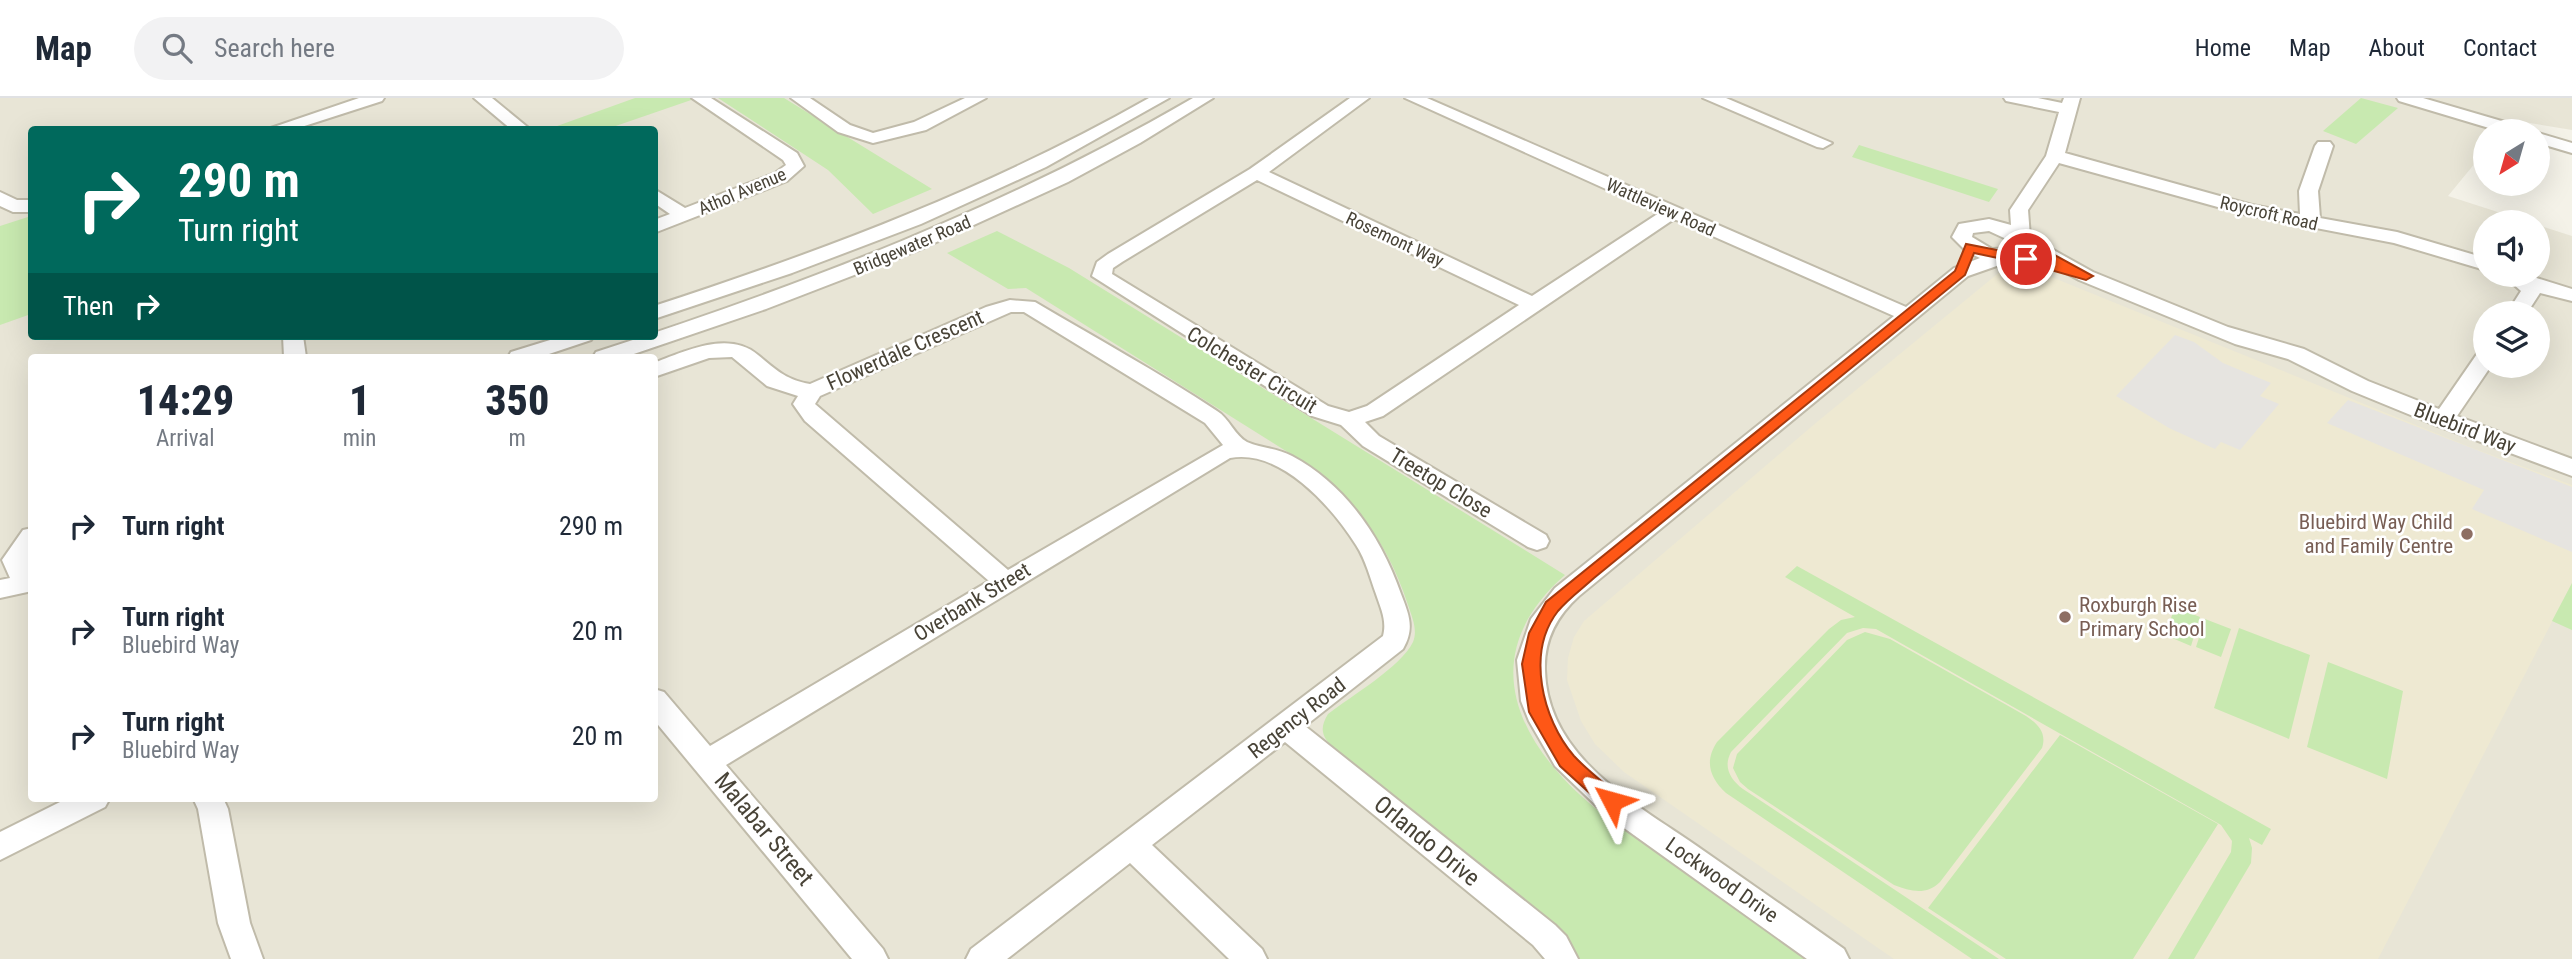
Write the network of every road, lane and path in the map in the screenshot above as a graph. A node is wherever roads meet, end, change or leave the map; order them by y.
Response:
1 (376, 98) edge
2 (482, 98) edge
3 (700, 98) edge
4 (799, 98) edge
5 (978, 98) edge
6 (1161, 98) edge
7 (1205, 98) edge
8 (1361, 98) edge
9 (1413, 98) edge
10 (1711, 98) edge
11 (2012, 98) edge
12 (2405, 98) edge
13 (2071, 104) edge
14 (2474, 119) edge
15 (286, 126) edge
16 (518, 126) edge
17 (2550, 142) edge
18 (1823, 143) dead end
19 (2324, 146) dead end
20 (2572, 148) edge
21 (2055, 156) junction
22 (1256, 173) junction
23 (658, 197) edge
24 (2019, 210) junction
25 (1672, 212) junction
26 (684, 216) junction
27 (2312, 223) junction
28 (1989, 225) junction
29 (658, 226) edge
30 (1970, 246) junction
31 (2015, 248) junction
32 (2473, 260) edge
33 (1961, 272) junction
34 (2546, 287) edge
35 (2572, 295) edge
36 (1534, 305) junction
37 (658, 312) edge
38 (1908, 315) junction
39 (658, 339) edge
40 (572, 340) edge
41 (655, 340) edge
42 (528, 354) edge
43 (613, 354) edge
44 (658, 369) edge
45 (2473, 376) edge
46 (812, 391) junction
47 (1349, 420) junction
48 (2442, 420) junction
49 (1238, 447) junction
50 (2572, 468) edge
51 (1537, 541) dead end
52 (17, 548) edge
53 (28, 577) edge
54 (28, 581) edge
55 (1006, 582) junction
56 (0, 589) edge
57 (658, 705) edge
58 (1286, 727) junction
59 (708, 762) junction
60 (87, 802) edge
61 (209, 802) edge
62 (1131, 845) junction
63 (0, 847) edge
64 (247, 959) edge
65 (872, 959) edge
66 (982, 959) edge
67 (1251, 959) edge
68 (1562, 959) edge
69 (1833, 959) edge

1 - 15 street
2 - 16 street
3 - 26 street, Athol Avenue
4 - 5 street
6 - 37 street, Bridgewater Road
7 - 39 street, Bridgewater Road
8 - 22 street, Colchester Circuit
9 - 25 street, Wattleview Road
10 - 18 street
11 - 13 street
12 - 14 street
13 - 21 street
17 - 20 street
19 - 27 street
21 - 24 street
21 - 27 street, Roycroft Road
22 - 36 street, Rosemont Way
22 - 47 street, Colchester Circuit
23 - 26 street
24 - 28 street
24 - 31 street
25 - 36 street
25 - 38 street, Wattleview Road
26 - 29 street, Athol Avenue
27 - 32 street, Roycroft Road
28 - 30 street
28 - 31 street
30 - 31 street
30 - 33 street
31 - 33 street, Lockwood Drive
31 - 48 street, Bluebird Way
33 - 38 street, Lockwood Drive
34 - 35 street
36 - 47 street
38 - 69 street, Lockwood Drive
40 - 42 street
41 - 43 street, Bridgewater Road
44 - 46 street
45 - 48 street
46 - 49 street, Flowerdale Crescent
46 - 55 street, Flowerdale Crescent
47 - 51 street, Treetop Close
48 - 50 street, Bluebird Way
49 - 55 street, Overbank Street
49 - 58 street, Regency Road
52 - 53 street
54 - 56 street
55 - 59 street, Overbank Street
57 - 59 street, Malabar Street
58 - 62 street, Regency Road
58 - 68 street, Orlando Drive
59 - 65 street, Malabar Street
60 - 63 street
61 - 64 street
62 - 66 street, Regency Road
62 - 67 street

